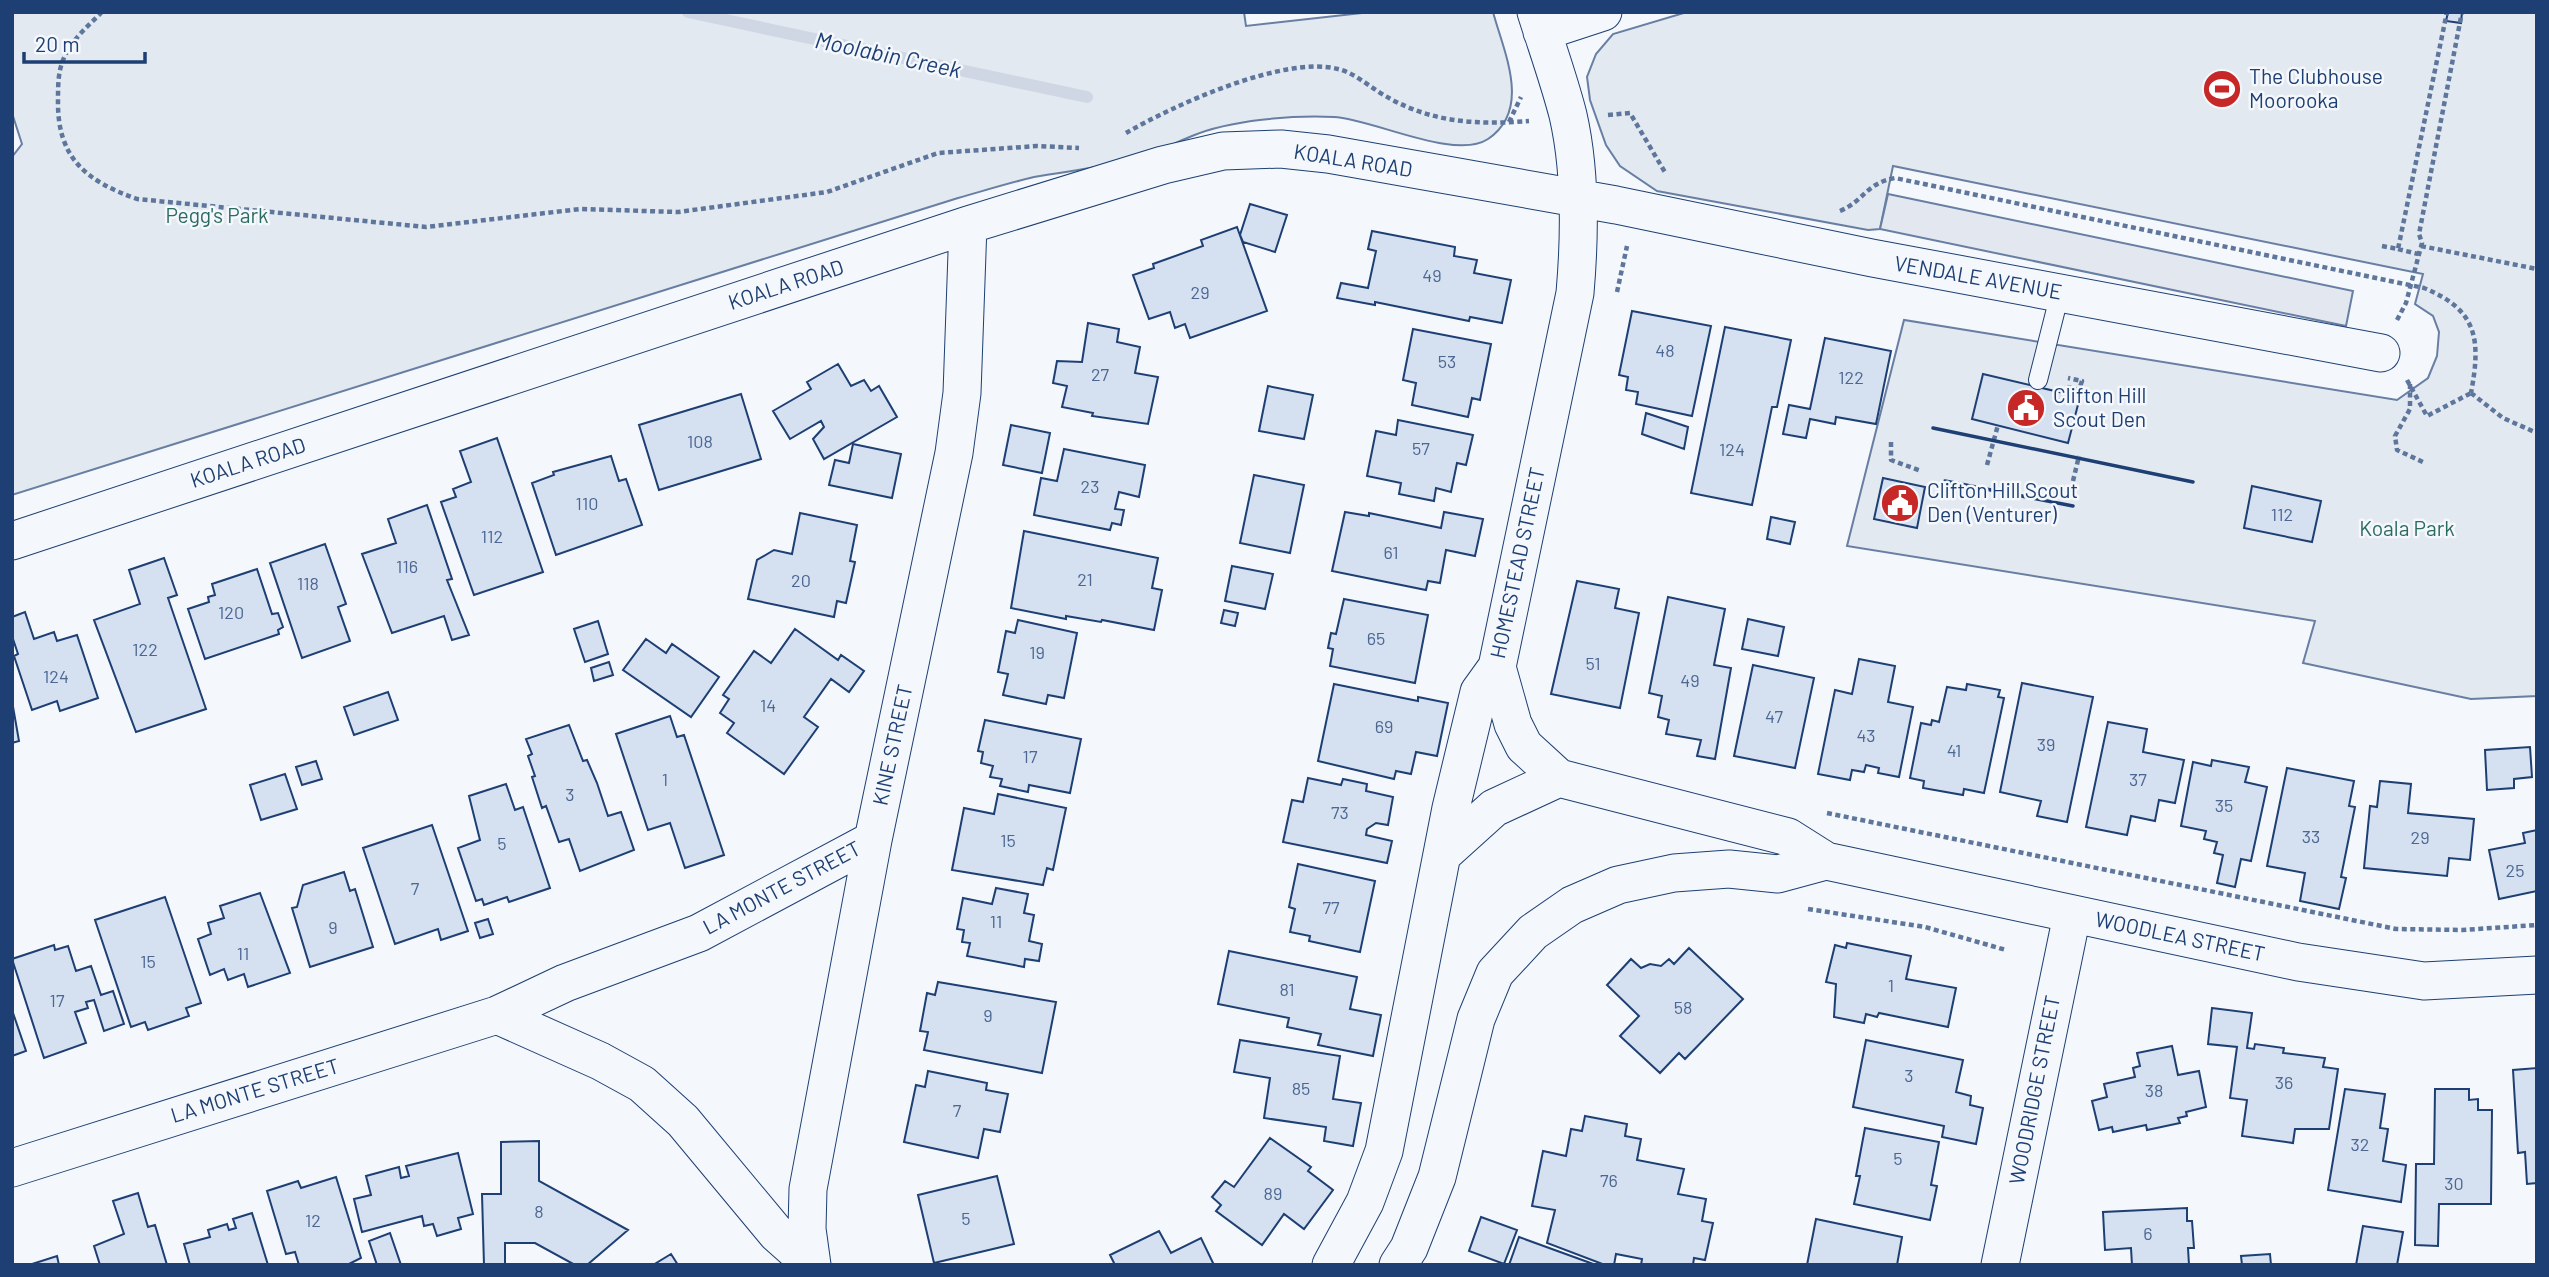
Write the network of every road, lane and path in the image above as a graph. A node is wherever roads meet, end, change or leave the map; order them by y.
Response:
1 (102, 12) edge
2 (1603, 12) edge
3 (2447, 12) edge
4 (2462, 12) edge
5 (1539, 22) edge
6 (1606, 116) dead end
7 (1532, 121) dead end
8 (1120, 137) dead end
9 (1086, 147) dead end
10 (1676, 180) dead end
11 (1576, 199) junction
12 (1835, 213) dead end
13 (968, 225) junction
14 (2382, 246) dead end
15 (2421, 246) junction
16 (2399, 249) junction
17 (2418, 254) junction
18 (2537, 269) edge
19 (2409, 285) junction
20 (2060, 293) junction
21 (2406, 303) dead end
22 (2381, 353) dead end
23 (2061, 376) dead end
24 (2038, 380) dead end
25 (2059, 385) dead end
26 (2471, 393) junction
27 (1998, 425) dead end
28 (2537, 433) edge
29 (1891, 442) dead end
30 (2079, 456) dead end
31 (2425, 463) dead end
32 (1987, 465) dead end
33 (1921, 471) dead end
34 (2073, 481) dead end
35 (12, 541) edge
36 (1497, 667) junction
37 (1559, 778) junction
38 (1819, 811) dead end
39 (873, 840) junction
40 (1443, 854) junction
41 (1826, 861) junction
42 (1806, 909) dead end
43 (2072, 915) junction
44 (2537, 925) edge
45 (2006, 950) dead end
46 (2537, 975) edge
47 (497, 1015) junction
48 (12, 1168) edge
49 (812, 1265) edge
50 (1331, 1265) edge
51 (1398, 1265) edge
52 (2000, 1265) edge

1 - 9 path
2 - 5 street
3 - 16 path
4 - 15 path
5 - 11 street, HOMESTEAD STREET
6 - 10 path
7 - 8 path
11 - 13 street, KOALA ROAD
11 - 20 street, VENDALE AVENUE
11 - 36 street, HOMESTEAD STREET
12 - 19 path
13 - 35 street, KOALA ROAD
13 - 39 street, KINE STREET
14 - 16 path
15 - 17 path
15 - 18 path
16 - 17 path
17 - 19 path
19 - 21 path
19 - 26 path
20 - 22 street, VENDALE AVENUE
20 - 24 lane
23 - 25 path
26 - 28 path
26 - 31 path
27 - 32 path
29 - 33 path
30 - 34 path
36 - 37 street, WOODLEA STREET
36 - 40 street, HOMESTEAD STREET
37 - 40 street
37 - 41 street, WOODLEA STREET
38 - 44 path
39 - 47 street, LA MONTE STREET
39 - 49 street, KINE STREET
40 - 50 street, HOMESTEAD STREET
41 - 43 street, WOODLEA STREET
41 - 51 street, WOODLEA STREET
42 - 45 path
43 - 46 street, WOODLEA STREET
43 - 52 street, WOODRIDGE STREET
47 - 48 street, LA MONTE STREET
47 - 49 street

